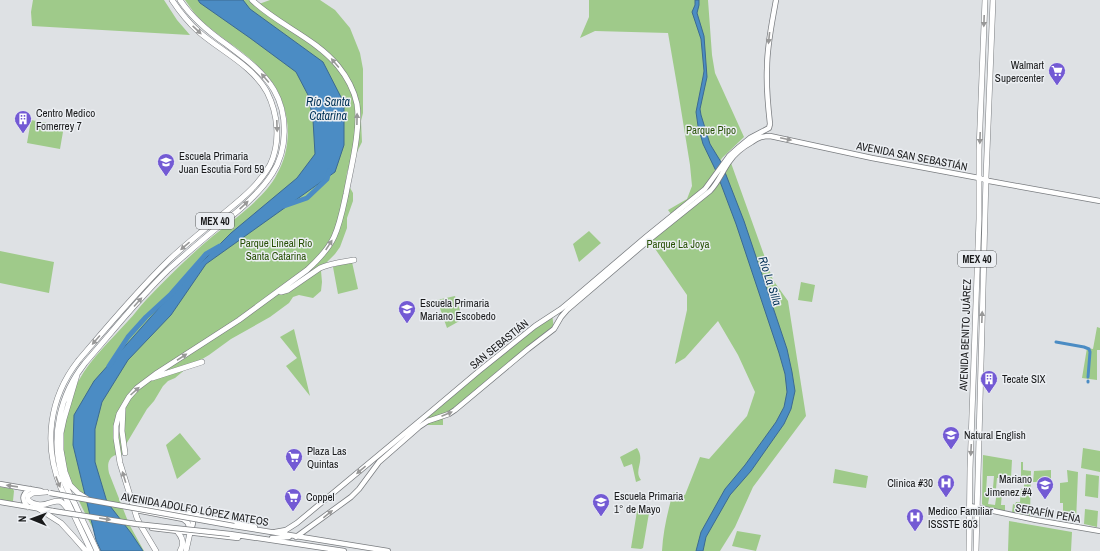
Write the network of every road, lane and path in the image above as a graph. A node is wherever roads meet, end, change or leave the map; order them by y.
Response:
1 (172, 0) edge
2 (180, 0) edge
3 (252, 0) edge
4 (776, 0) edge
5 (985, 0) edge
6 (992, 0) edge
7 (982, 84) junction
8 (989, 114) junction
9 (980, 118) junction
10 (988, 132) junction
11 (728, 161) junction
12 (979, 178) junction
13 (986, 180) junction
14 (711, 187) junction
15 (1100, 201) edge
16 (979, 219) junction
17 (985, 233) junction
18 (984, 254) junction
19 (354, 260) dead end
20 (977, 264) junction
21 (274, 295) junction
22 (202, 362) dead end
23 (78, 372) junction
24 (150, 379) junction
25 (123, 406) junction
26 (972, 416) junction
27 (979, 425) junction
28 (125, 453) dead end
29 (0, 484) edge
30 (30, 489) junction
31 (48, 493) junction
32 (90, 500) junction
33 (0, 502) edge
34 (970, 506) junction
35 (28, 507) junction
36 (134, 508) junction
37 (977, 508) junction
38 (39, 509) junction
39 (189, 514) junction
40 (74, 516) junction
41 (144, 527) dead end
42 (309, 528) junction
43 (176, 531) junction
44 (264, 531) junction
45 (1100, 531) edge
46 (273, 532) junction
47 (190, 533) junction
48 (254, 537) junction
49 (296, 537) junction
50 (265, 538) junction
51 (148, 539) junction
52 (311, 539) junction
53 (86, 551) edge
54 (91, 551) edge
55 (97, 551) edge
56 (156, 551) edge
57 (160, 551) edge
58 (180, 551) edge
59 (186, 551) edge
60 (344, 551) edge
61 (388, 551) edge
62 (969, 551) edge
63 (976, 551) edge

1 -> 40 main road, MEX 40
23 -> 2 main road, MEX 40
21 -> 3 main road
4 -> 11 main road
5 -> 7 main road, AVENIDA BENITO JUÁREZ / MEX 40
6 - 8 main road, AVENIDA BENITO JUÁREZ / MEX 40
7 - 8 main road
7 - 9 main road, AVENIDA BENITO JUÁREZ / MEX 40
8 - 10 main road, AVENIDA BENITO JUÁREZ / MEX 40
9 - 10 main road
9 -> 12 main road, AVENIDA BENITO JUÁREZ / MEX 40
10 - 13 main road, AVENIDA BENITO JUÁREZ / MEX 40
11 -> 12 main road, AVENIDA SAN SEBASTIÁN
11 - 14 main road, SAN SEBASTIÁN
12 - 13 main road, AVENIDA SAN SEBASTIÁN
12 - 16 main road, AVENIDA BENITO JUÁREZ / MEX 40
13 - 15 main road, AVENIDA SAN SEBASTIÁN
13 - 17 main road, AVENIDA BENITO JUÁREZ / MEX 40
42 -> 14 main road, SAN SEBASTIÁN
14 -> 46 main road, SAN SEBASTIÁN
16 - 17 main road
16 - 20 main road, AVENIDA BENITO JUÁREZ / MEX 40
17 - 18 main road, AVENIDA BENITO JUÁREZ / MEX 40
18 - 20 main road
27 -> 18 main road, AVENIDA BENITO JUÁREZ / MEX 40
19 - 21 main road
20 - 26 main road, AVENIDA BENITO JUÁREZ / MEX 40
24 -> 21 main road
22 - 24 main road
23 - 32 main road
23 - 55 main road, MEX 40
25 -> 24 main road
25 - 28 main road
51 -> 25 main road
26 - 27 main road
26 -> 34 main road, AVENIDA BENITO JUÁREZ / MEX 40
27 - 37 main road, AVENIDA BENITO JUÁREZ / MEX 40
30 -> 29 main road, AVENIDA ADOLFO LÓPEZ MATEOS
30 - 31 main road, AVENIDA ADOLFO LÓPEZ MATEOS
30 - 35 main road
31 - 32 main road, AVENIDA ADOLFO LÓPEZ MATEOS, bridge
31 - 40 main road
32 - 36 main road, AVENIDA ADOLFO LÓPEZ MATEOS, bridge
33 - 35 main road, AVENIDA ADOLFO LÓPEZ MATEOS
34 - 37 main road, SERAFÍN PEÑA
34 - 62 main road, AVENIDA BENITO JUÁREZ / MEX 40
35 - 38 main road, AVENIDA ADOLFO LÓPEZ MATEOS
36 - 39 main road
36 - 44 main road, AVENIDA ADOLFO LÓPEZ MATEOS, bridge
36 - 47 main road
37 - 45 main road, SERAFÍN PEÑA
37 - 63 main road, AVENIDA BENITO JUÁREZ / MEX 40
38 -> 48 main road, AVENIDA ADOLFO LÓPEZ MATEOS, bridge
38 - 53 main road
39 - 44 main road
39 - 47 main road
40 - 54 main road, MEX 40
41 - 43 main road
42 - 49 main road, SAN SEBASTIÁN
42 - 52 main road
43 - 47 main road
43 - 58 main road
44 - 46 main road, AVENIDA ADOLFO LÓPEZ MATEOS
46 - 49 main road, AVENIDA ADOLFO LÓPEZ MATEOS
46 - 50 main road
47 - 48 main road
47 - 59 main road
48 - 50 main road, AVENIDA ADOLFO LÓPEZ MATEOS
49 - 50 main road
49 - 52 main road, AVENIDA ADOLFO LÓPEZ MATEOS
50 - 60 main road, AVENIDA ADOLFO LÓPEZ MATEOS
51 - 56 main road
51 - 57 main road
52 - 61 main road, AVENIDA ADOLFO LÓPEZ MATEOS

